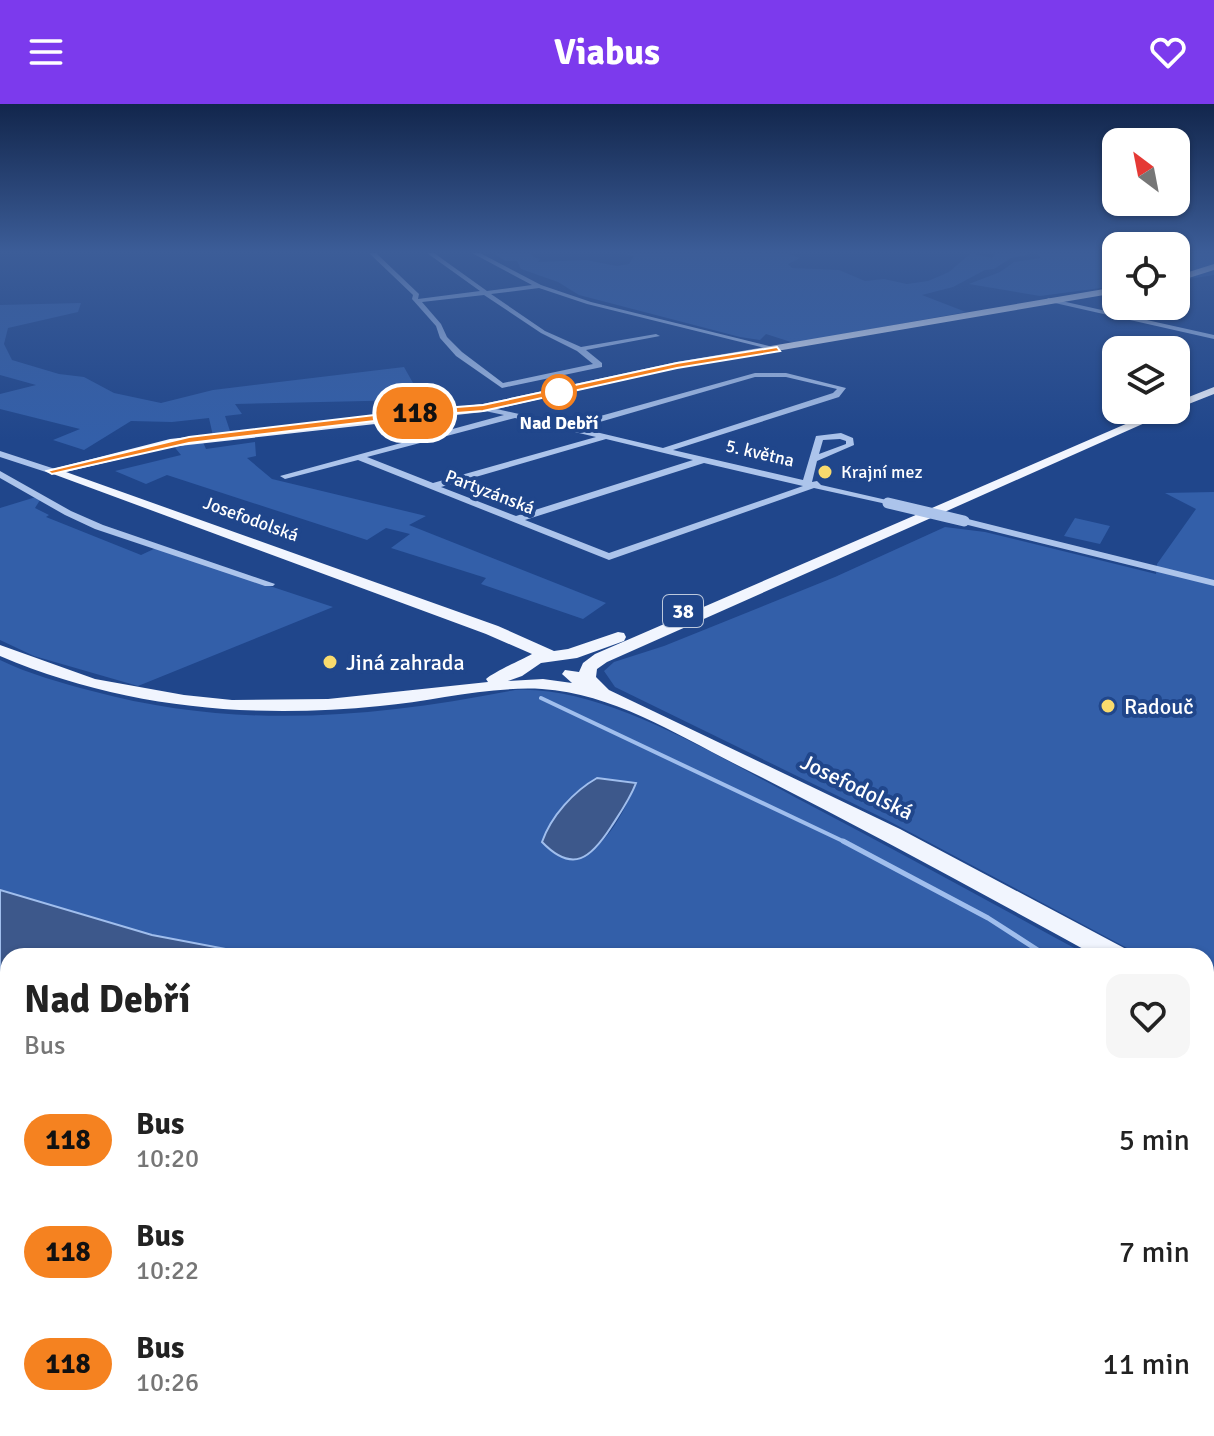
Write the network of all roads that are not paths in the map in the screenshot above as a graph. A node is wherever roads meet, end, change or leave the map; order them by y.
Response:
1 (429, 315) edge
2 (520, 315) edge
3 (612, 315) edge
4 (638, 315) edge
5 (964, 315) edge
6 (1116, 315) edge
7 (672, 325) junction
8 (656, 336) dead end
9 (1214, 337) edge
10 (580, 349) junction
11 (777, 349) junction
12 (1214, 390) edge
13 (1190, 400) edge
14 (483, 408) junction
15 (513, 416) junction
16 (1136, 424) edge
17 (569, 428) junction
18 (606, 437) junction
19 (664, 450) junction
20 (0, 454) edge
21 (359, 457) junction
22 (706, 459) junction
23 (812, 460) dead end
24 (23, 462) junction
25 (0, 463) edge
26 (52, 471) junction
27 (0, 474) edge
28 (285, 476) dead end
29 (812, 483) junction
30 (433, 486) junction
31 (517, 519) junction
32 (812, 565) junction
33 (1214, 583) edge
34 (269, 584) dead end
35 (653, 636) junction
36 (509, 637) junction
37 (0, 650) edge
38 (552, 656) junction
39 (524, 666) junction
40 (571, 673) junction
41 (541, 684) junction
42 (417, 696) junction
43 (606, 696) junction
44 (1102, 948) edge

1 - 10 street
2 - 10 street
3 - 7 street
4 - 7 street
5 - 11 main road
6 - 9 street
7 - 11 street
8 - 10 street
11 - 14 main road
12 - 13 main road
14 - 15 street, 5. května
14 - 26 main road
15 - 17 street, 5. května
15 - 21 street
16 - 32 main road, 38
17 - 18 street, 5. května
17 - 19 street
18 - 19 street, 5. května
18 - 30 street
19 - 22 street, 5. května
20 - 24 street, Josefodolská
21 - 28 street
21 - 30 street, Partyzánská
22 - 29 street, 5. května
22 - 31 street
23 - 29 street
24 - 25 street, Josefodolská
24 - 26 street, Josefodolská
26 - 36 main road, Josefodolská
27 - 34 street
29 - 31 street, Partyzánská
29 - 33 street, 5. května, bridge
30 - 31 street, Partyzánská
32 - 35 main road, 38
32 - 38 main road, 38
35 - 40 main road, 38
35 - 43 main road
36 - 38 main road, Josefodolská
36 - 39 main road
37 - 42 main road, 38
38 - 39 main road, 38
38 - 40 main road, Josefodolská
39 - 41 main road
39 - 42 main road, 38
40 - 41 main road, 38
40 - 43 main road, Josefodolská
41 - 42 main road, 38
41 - 43 main road
43 - 44 main road, Josefodolská

